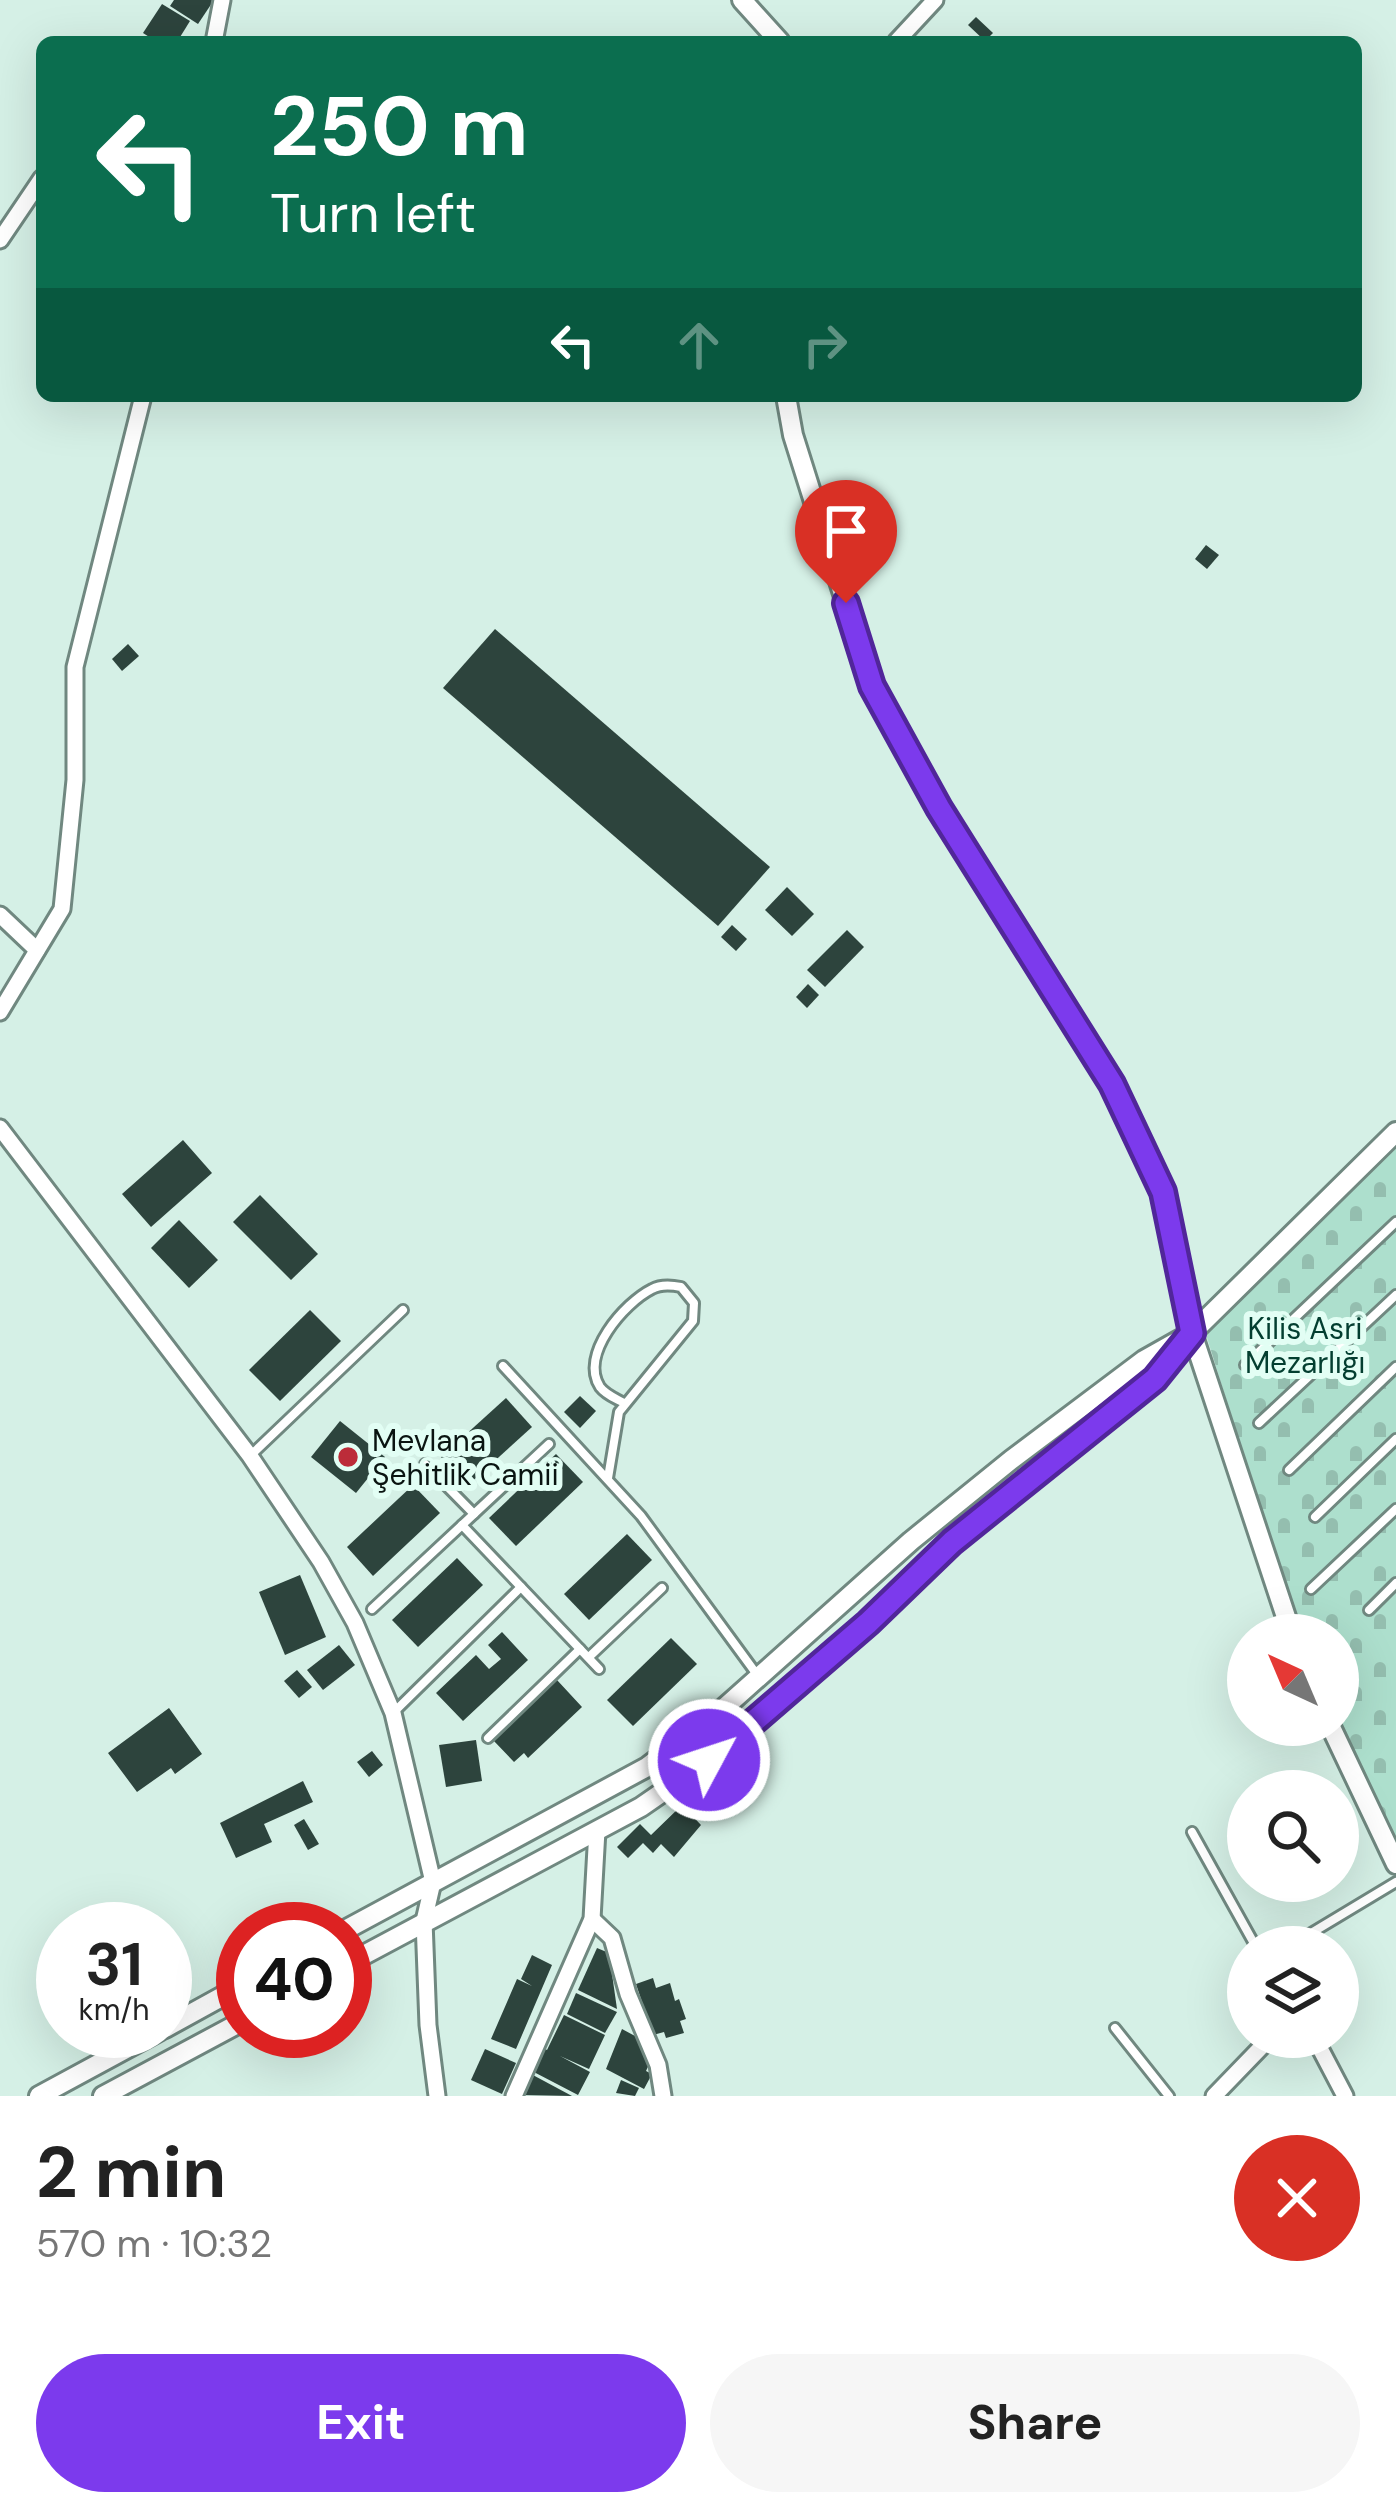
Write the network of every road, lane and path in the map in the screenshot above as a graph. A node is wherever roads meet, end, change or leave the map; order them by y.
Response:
1 (222, 0) edge
2 (742, 0) edge
3 (935, 0) edge
4 (215, 36) edge
5 (775, 36) edge
6 (902, 36) edge
7 (36, 187) edge
8 (0, 240) edge
9 (141, 402) edge
10 (787, 402) edge
11 (0, 915) edge
12 (37, 950) junction
13 (0, 1012) edge
14 (0, 1128) edge
15 (1396, 1132) edge
16 (1396, 1222) edge
17 (1396, 1294) edge
18 (403, 1310) dead end
19 (1192, 1333) junction
20 (1245, 1365) dead end
21 (503, 1366) dead end
22 (1396, 1366) edge
23 (624, 1403) junction
24 (1259, 1424) dead end
25 (1396, 1439) edge
26 (549, 1444) dead end
27 (250, 1456) junction
28 (425, 1464) dead end
29 (1289, 1470) dead end
30 (608, 1478) junction
31 (1396, 1509) edge
32 (474, 1514) junction
33 (1316, 1517) dead end
34 (462, 1525) junction
35 (1396, 1583) edge
36 (521, 1587) junction
37 (662, 1588) dead end
38 (1311, 1589) dead end
39 (372, 1609) dead end
40 (1369, 1610) dead end
41 (1285, 1614) edge
42 (580, 1649) junction
43 (589, 1658) junction
44 (599, 1669) dead end
45 (759, 1677) junction
46 (393, 1713) junction
47 (488, 1738) dead end
48 (1340, 1746) edge
49 (597, 1830) junction
50 (1192, 1832) dead end
51 (1396, 1864) edge
52 (433, 1882) junction
53 (1396, 1882) edge
54 (372, 1915) edge
55 (592, 1919) junction
56 (424, 1921) junction
57 (1244, 1926) edge
58 (1323, 1926) edge
59 (372, 1950) edge
60 (1115, 2027) dead end
61 (216, 2035) edge
62 (115, 2058) edge
63 (1251, 2058) edge
64 (1325, 2058) edge
65 (61, 2091) edge
66 (659, 2092) edge
67 (39, 2096) edge
68 (103, 2096) edge
69 (437, 2096) edge
70 (514, 2096) edge
71 (1169, 2096) edge
72 (1214, 2096) edge
73 (1346, 2096) edge

1 - 4 street
2 - 5 street
3 - 6 street
7 - 8 street
9 - 12 street
10 - 19 street
11 - 12 street
12 - 13 street
14 - 27 street
15 - 19 street
16 - 20 lane
17 - 24 lane
18 - 27 lane
19 - 41 street
19 - 45 street
19 - 49 street
21 - 30 lane
22 - 29 lane
23 - 23 lane
23 - 30 lane
25 - 33 lane
26 - 32 lane
27 - 46 street
28 - 32 lane
30 - 45 lane
31 - 38 lane
32 - 34 lane
34 - 36 lane
34 - 39 lane
35 - 40 lane
36 - 42 lane
36 - 46 lane
37 - 43 lane
42 - 43 lane
42 - 47 lane
43 - 44 lane
45 - 52 street
46 - 52 street
48 - 51 street
49 - 55 street
49 - 56 street
50 - 57 lane
52 - 54 street
52 - 56 street
53 - 58 lane
55 - 66 street
55 - 70 street
56 - 59 street
56 - 69 street
60 - 71 lane
61 - 68 street
62 - 65 street
63 - 72 street
64 - 73 street
65 - 67 street

